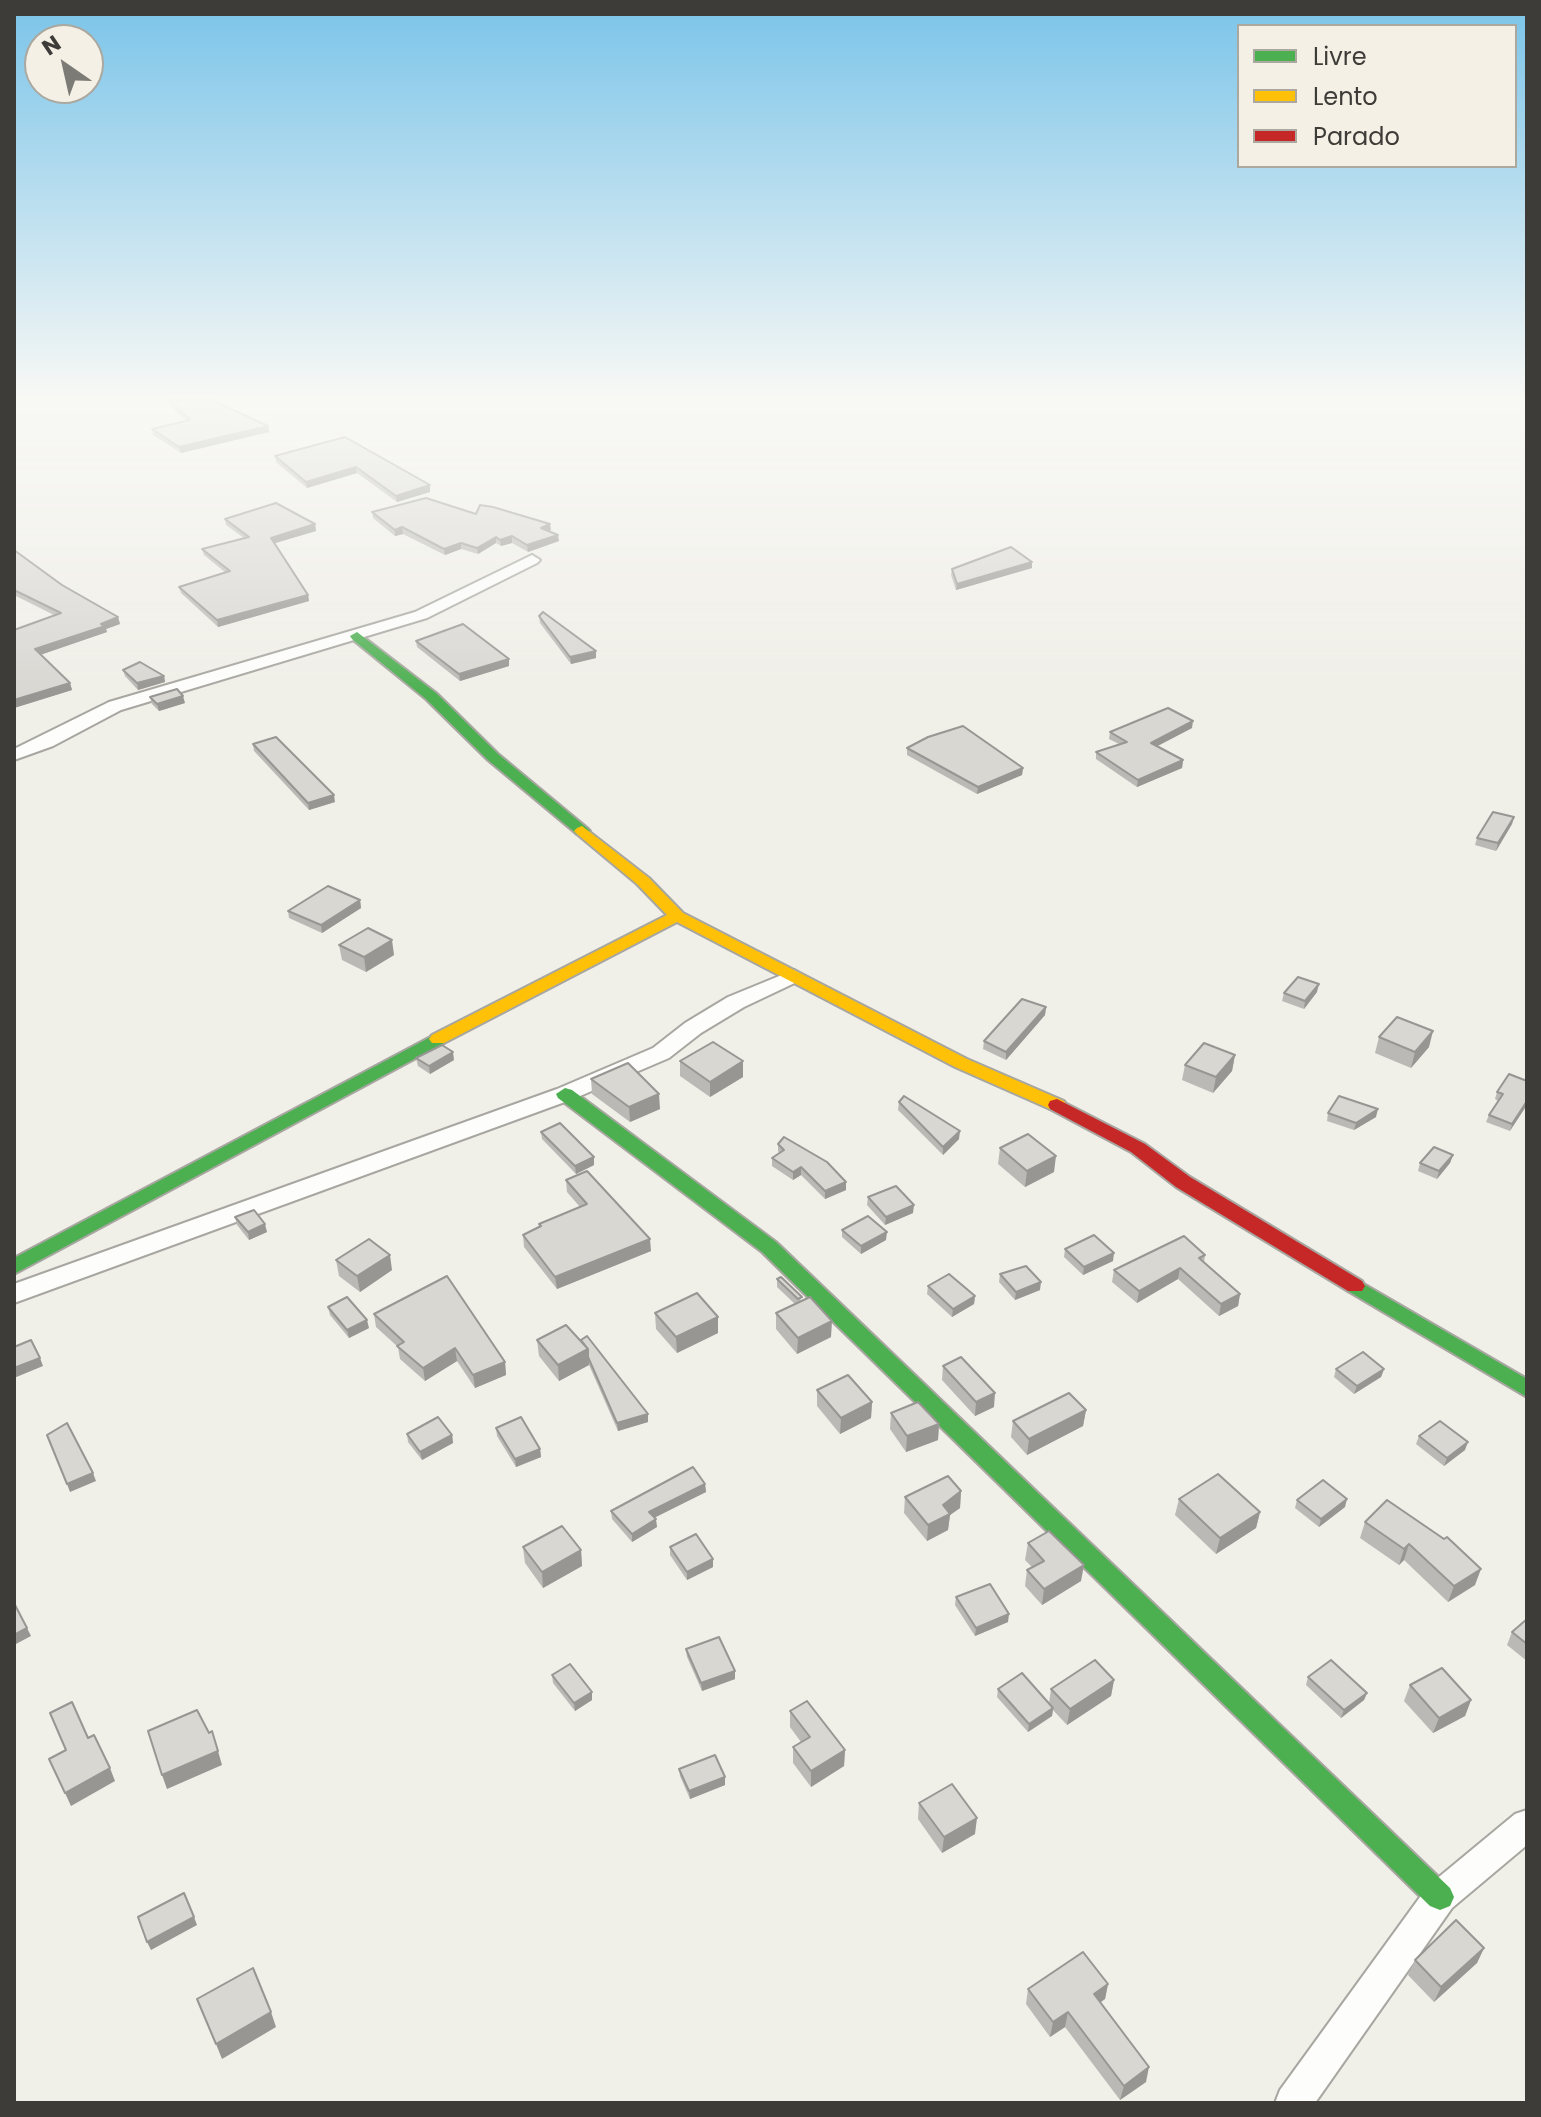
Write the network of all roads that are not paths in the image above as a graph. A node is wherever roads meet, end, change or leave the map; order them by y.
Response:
1 (532, 560) dead end
2 (357, 636) junction
3 (14, 755) edge
4 (677, 916) junction
5 (794, 976) junction
6 (565, 1094) junction
7 (14, 1267) edge
8 (14, 1294) edge
9 (1527, 1389) edge
10 (1527, 1825) edge
11 (1440, 1897) junction
12 (1293, 2103) edge

1 - 2 street
2 - 3 street
2 - 4 street
4 - 5 street
4 - 7 street
5 - 6 street
5 - 9 street
6 - 8 street
6 - 11 street
10 - 11 street
11 - 12 street

